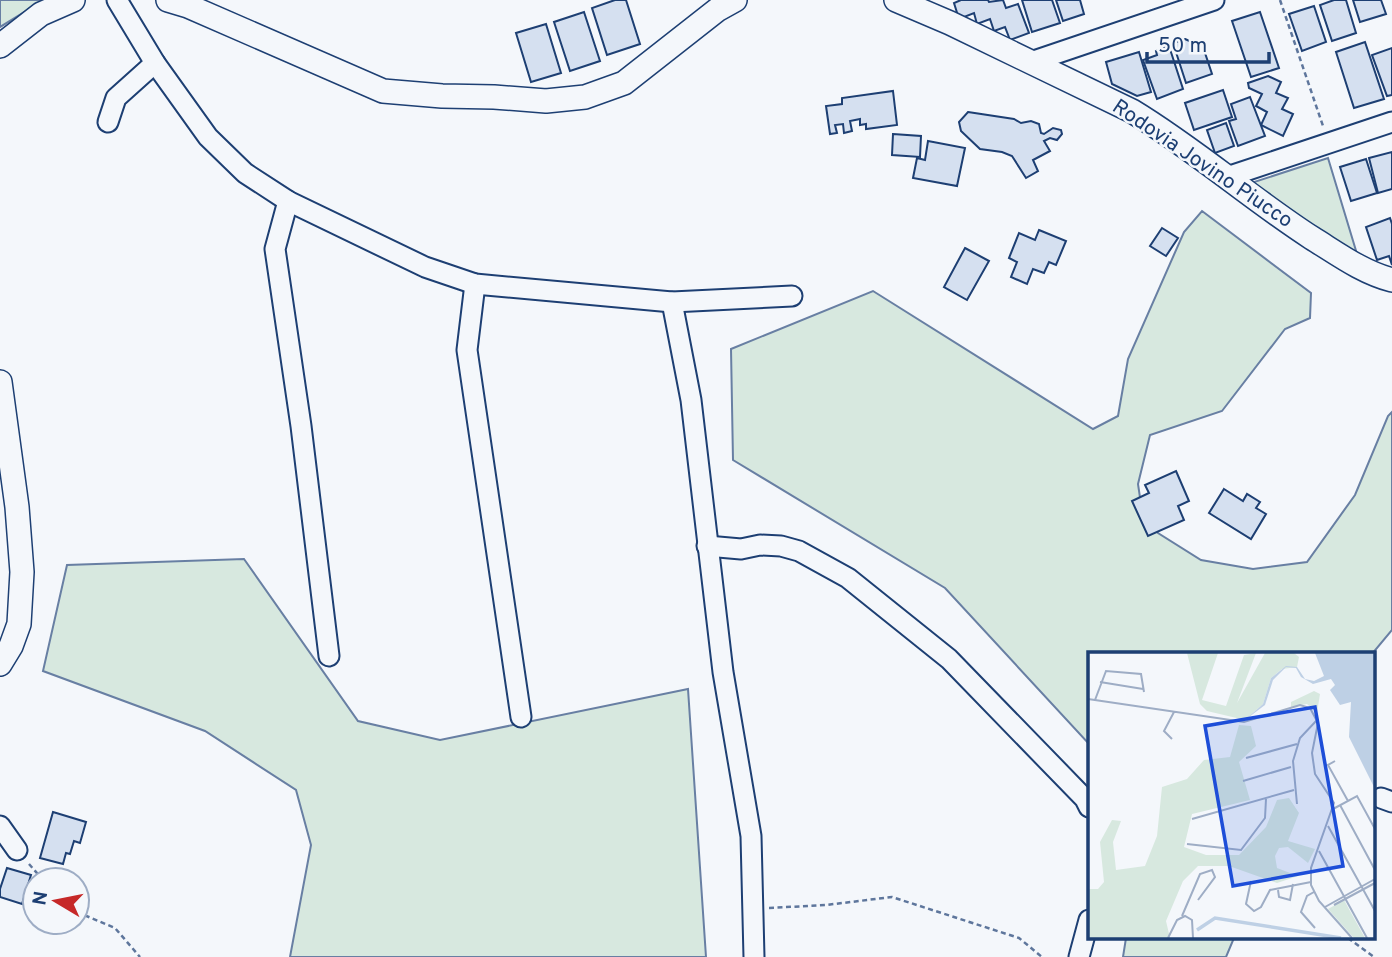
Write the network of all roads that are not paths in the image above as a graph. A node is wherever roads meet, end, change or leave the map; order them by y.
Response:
1 (73, 0) edge
2 (117, 0) edge
3 (168, 0) edge
4 (734, 0) edge
5 (896, 0) edge
6 (1214, 0) edge
7 (0, 46) edge
8 (1031, 62) junction
9 (155, 63) junction
10 (108, 122) dead end
11 (1392, 122) edge
12 (1227, 177) junction
13 (288, 201) junction
14 (1392, 280) edge
15 (475, 284) junction
16 (792, 296) dead end
17 (672, 302) junction
18 (0, 382) edge
19 (707, 546) junction
20 (329, 656) dead end
21 (0, 664) edge
22 (521, 717) dead end
23 (1088, 805) edge
24 (0, 826) edge
25 (17, 850) road end
26 (1088, 924) edge
27 (754, 957) edge
28 (1079, 957) edge

1 - 7 main road
2 - 9 street
3 - 4 main road
5 - 8 main road, Rodovia Jovino Piucco
6 - 8 street
8 - 12 main road, Rodovia Jovino Piucco
9 - 10 street
9 - 13 street
11 - 12 street
12 - 14 main road, Rodovia Jovino Piucco
13 - 15 street
13 - 20 street
15 - 17 street
15 - 22 street
16 - 17 street
17 - 19 street
18 - 21 main road
19 - 23 street
19 - 27 street
24 - 25 street
26 - 28 street

